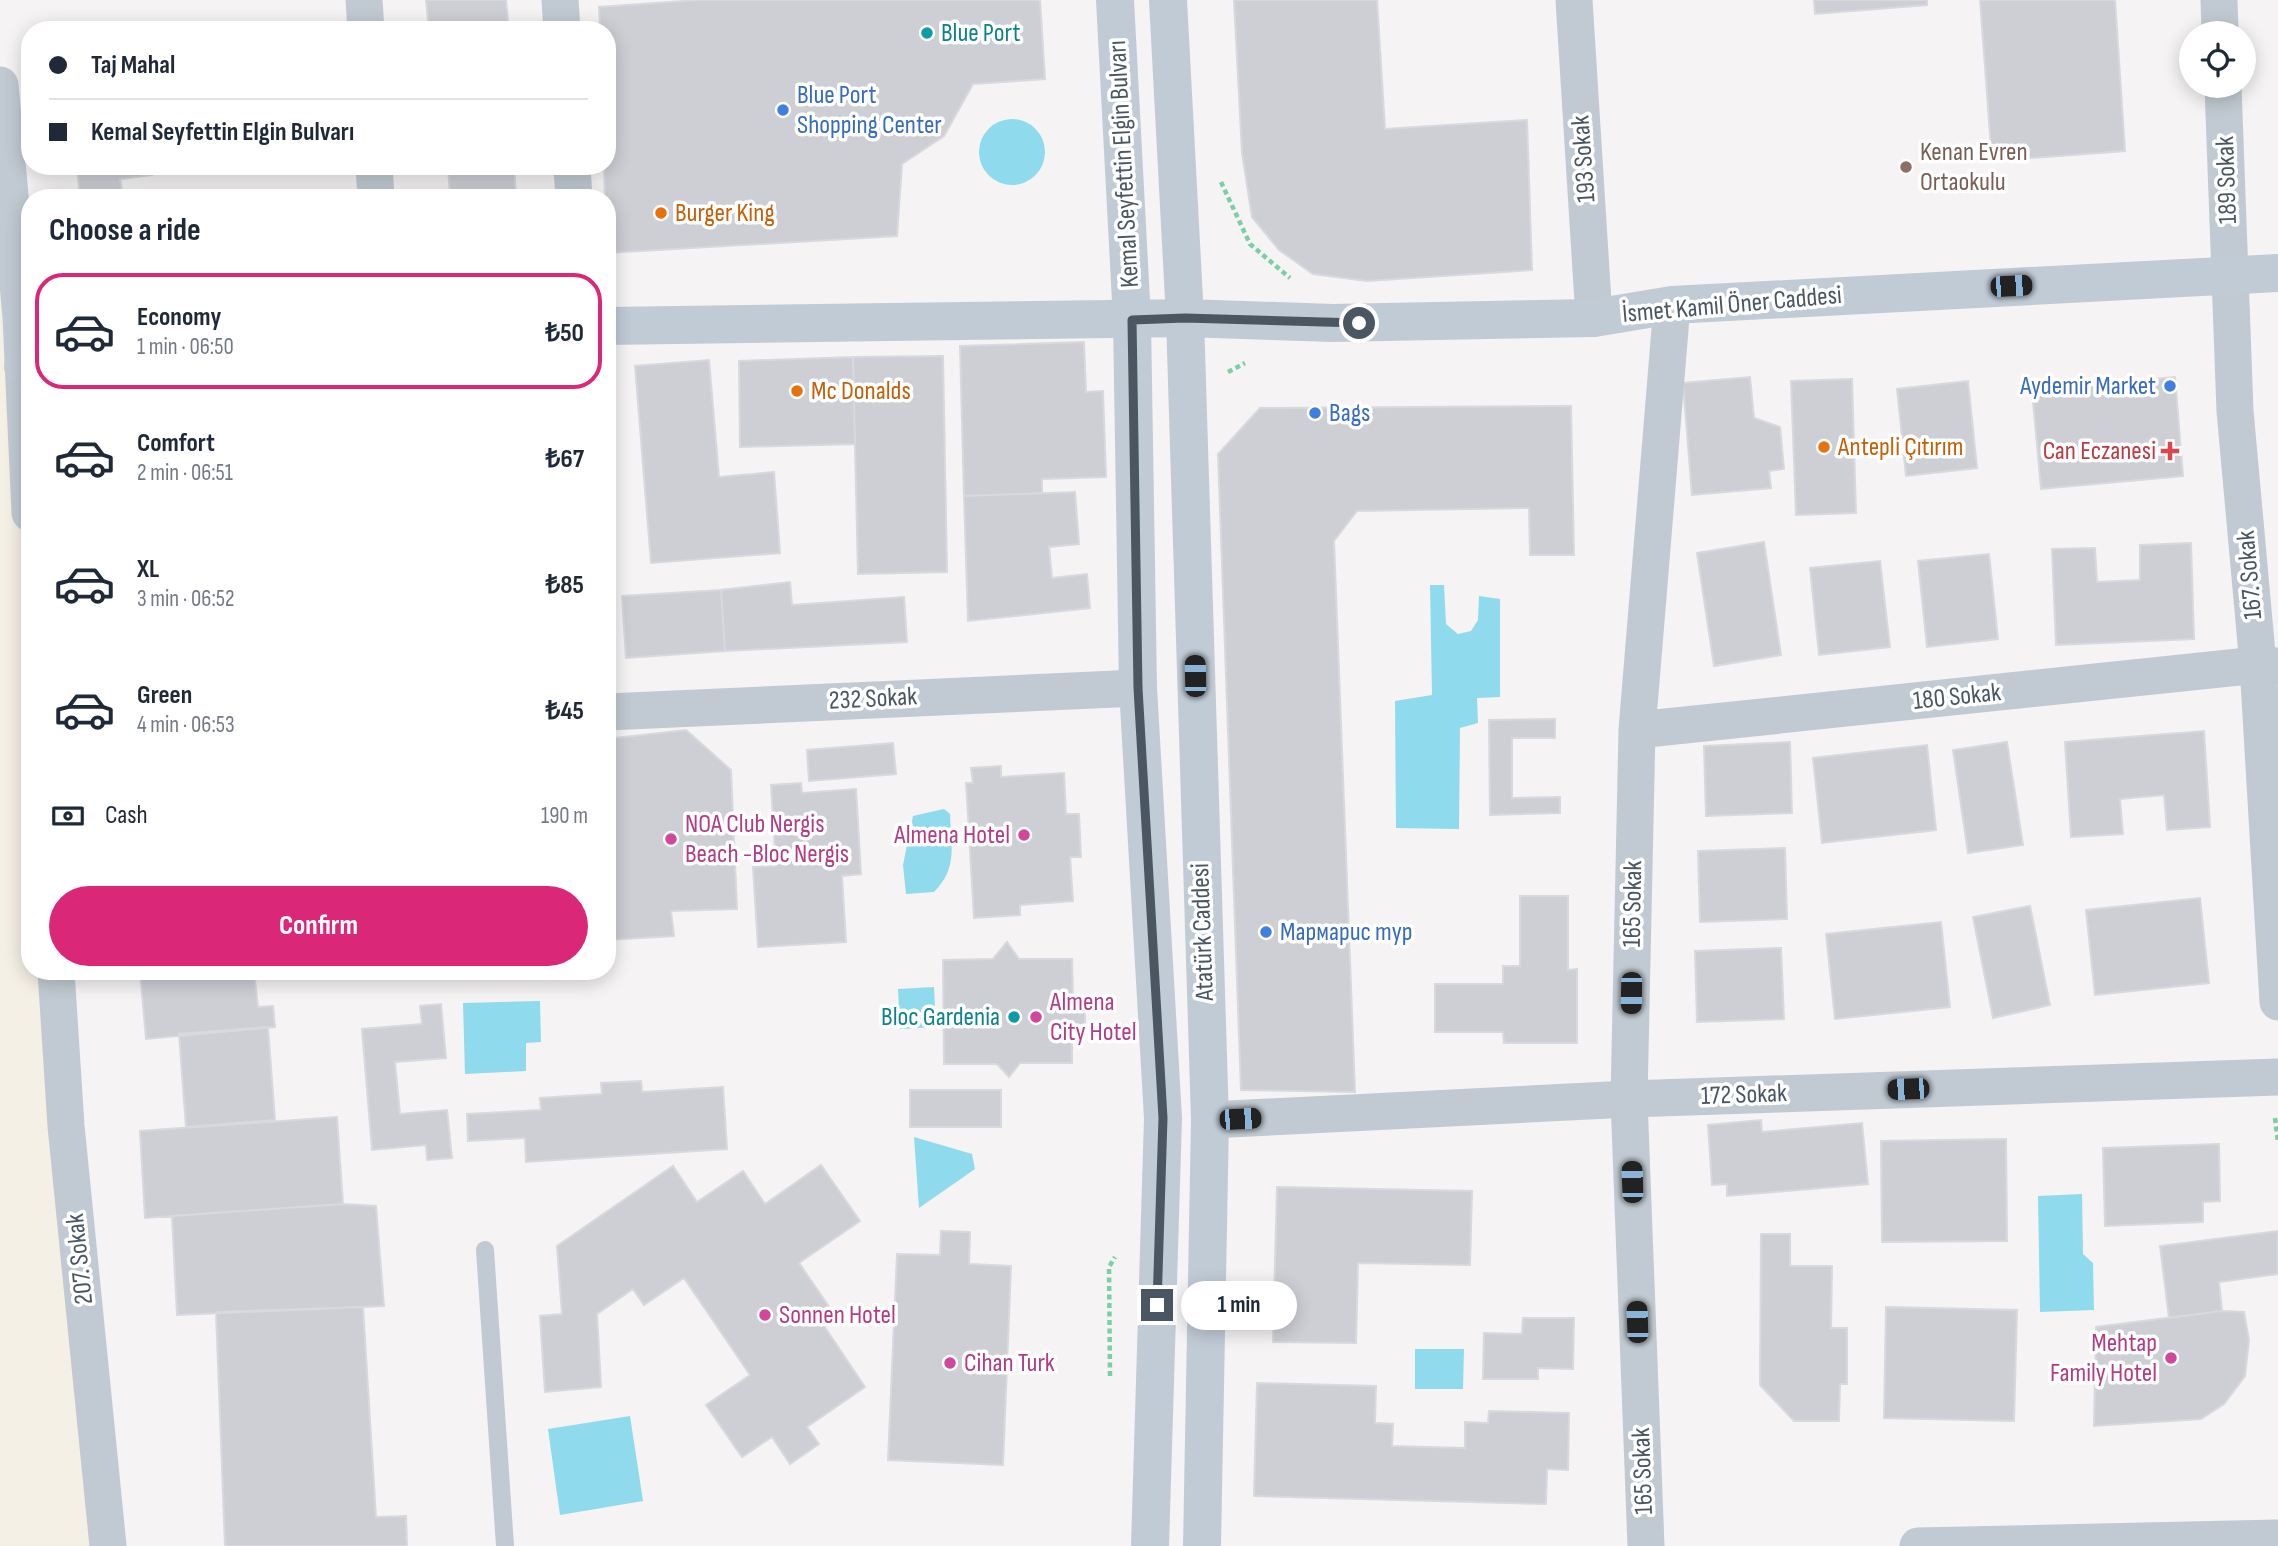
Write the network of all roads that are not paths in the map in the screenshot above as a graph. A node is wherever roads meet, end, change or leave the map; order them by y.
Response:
1 (364, 0) edge
2 (560, 0) edge
3 (1115, 0) edge
4 (1168, 0) edge
5 (1574, 0) edge
6 (2219, 0) edge
7 (365, 21) edge
8 (561, 21) edge
9 (2220, 21) edge
10 (0, 85) edge
11 (2223, 98) edge
12 (2278, 273) edge
13 (2231, 274) junction
14 (21, 304) edge
15 (1671, 305) junction
16 (1185, 318) junction
17 (1594, 318) junction
18 (1132, 320) junction
19 (616, 326) edge
20 (2268, 666) edge
21 (1138, 688) junction
22 (616, 712) edge
23 (1637, 730) junction
24 (57, 980) edge
25 (2278, 1002) edge
26 (2278, 1077) edge
27 (1629, 1099) junction
28 (1210, 1121) junction
29 (485, 1250) dead end
30 (2278, 1538) edge
31 (108, 1546) edge
32 (505, 1546) edge
33 (1150, 1546) edge
34 (1202, 1546) edge
35 (1646, 1546) edge
36 (1918, 1546) edge

1 - 7 street
2 - 8 street
3 - 18 main road, Kemal Seyfettin Elgin Bulvarı
4 - 16 main road, Kemal Seyfettin Elgin Bulvarı
5 - 17 street, 193 Sokak
6 - 9 street
10 - 14 street
11 - 13 street, 189 Sokak
12 - 13 main road, İsmet Kamil Öner Caddesi
13 - 15 main road, İsmet Kamil Öner Caddesi
13 - 20 street, 167. Sokak
15 - 17 main road, İsmet Kamil Öner Caddesi
15 - 23 street, 165 Sokak
16 - 17 main road, İsmet Kamil Öner Caddesi
16 - 18 main road, İsmet Kamil Öner Caddesi
16 - 28 main road, Atatürk Caddesi
18 - 19 main road, İsmet Kamil Öner Caddesi
18 - 21 main road, Kemal Seyfettin Elgin Bulvarı
20 - 23 street, 180 Sokak
20 - 25 street, 167. Sokak
21 - 22 street, 232 Sokak
21 - 33 main road, Kemal Seyfettin Elgin Bulvarı
23 - 27 street, 165 Sokak
24 - 31 street, 207. Sokak
26 - 27 street, 172 Sokak
27 - 28 street, 172 Sokak
27 - 35 street, 165 Sokak
28 - 34 main road, Atatürk Caddesi
29 - 32 lane
30 - 36 street

